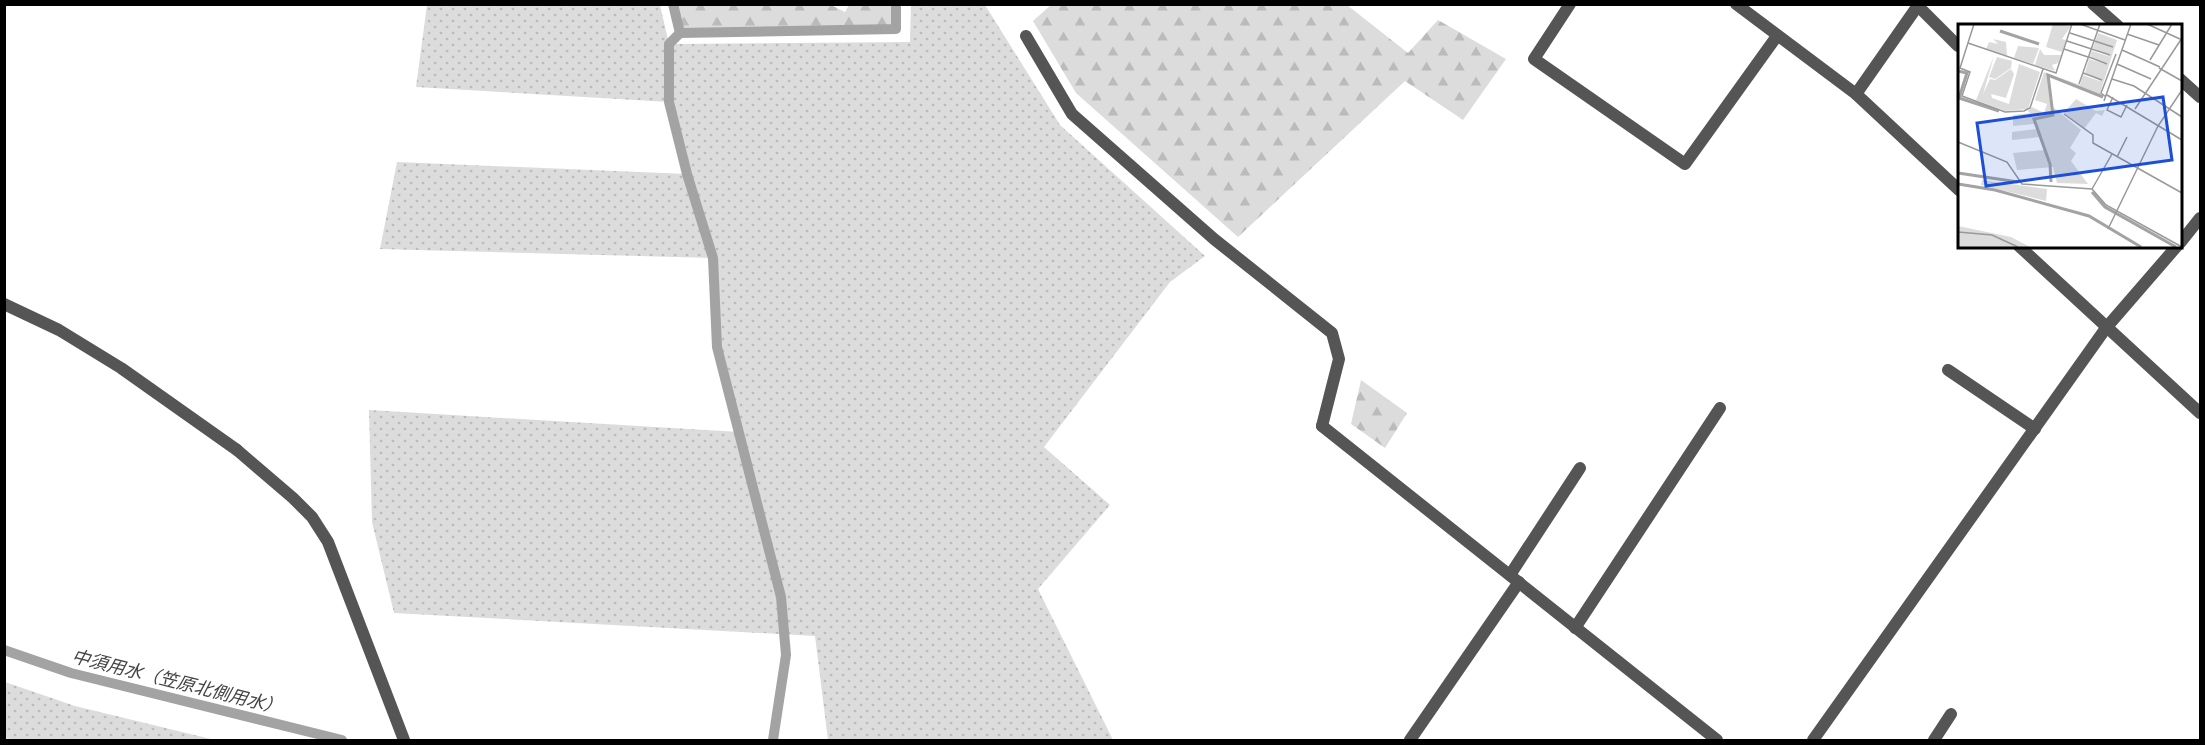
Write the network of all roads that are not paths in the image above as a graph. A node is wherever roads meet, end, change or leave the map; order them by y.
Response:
1 (1570, 4) edge
2 (1736, 4) edge
3 (2093, 4) edge
4 (1918, 5) edge
5 (2116, 24) edge
6 (1026, 36) dead end
7 (1777, 36) junction
8 (1958, 46) edge
9 (2181, 80) edge
10 (1856, 94) junction
11 (2200, 97) edge
12 (1958, 189) edge
13 (2200, 218) edge
14 (2181, 240) edge
15 (2021, 248) edge
16 (2175, 248) edge
17 (4, 304) edge
18 (2106, 328) junction
19 (1948, 370) dead end
20 (1720, 408) dead end
21 (2200, 413) edge
22 (2035, 429) junction
23 (1580, 468) dead end
24 (1515, 579) junction
25 (1575, 628) junction
26 (1951, 714) dead end
27 (404, 741) edge
28 (1410, 741) edge
29 (1717, 741) edge
30 (1813, 741) edge
31 (1934, 741) edge

1 - 7 street
2 - 7 street
3 - 5 street
4 - 8 street
4 - 10 street
6 - 24 street
7 - 10 street
9 - 11 street
10 - 12 street
13 - 14 street
15 - 18 street
16 - 18 street
17 - 27 street
18 - 21 street
18 - 22 street
19 - 22 street
20 - 25 street
22 - 30 street
23 - 24 street
24 - 25 street
24 - 28 street
25 - 29 street
26 - 31 street

